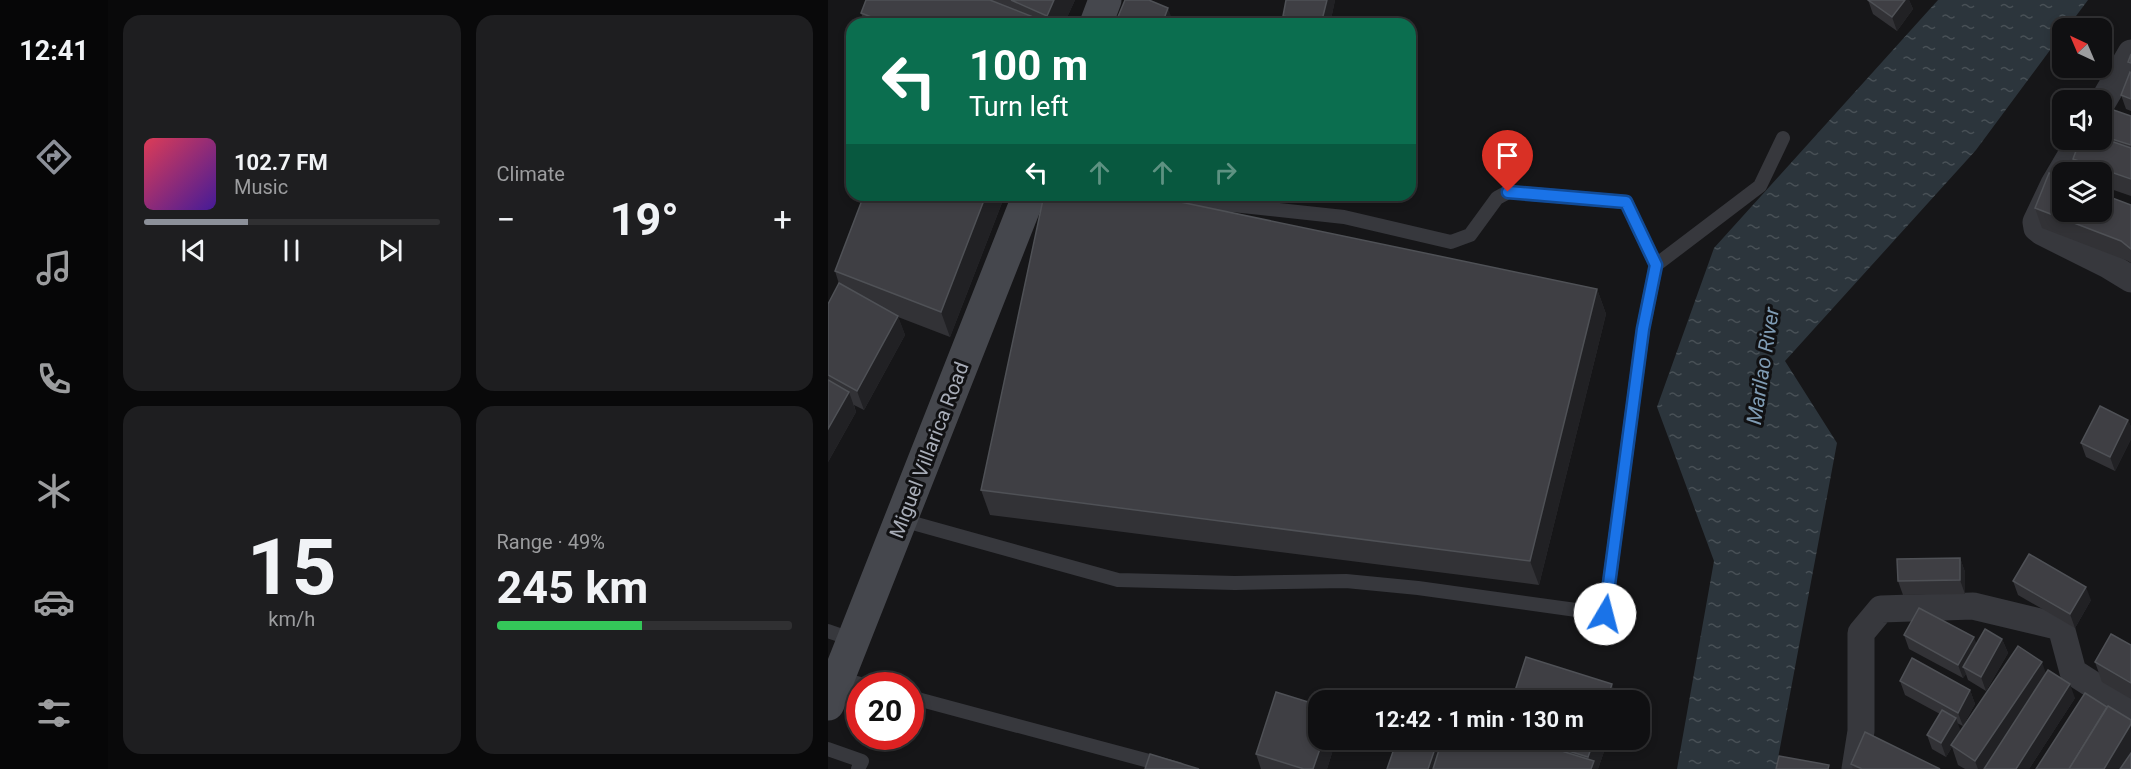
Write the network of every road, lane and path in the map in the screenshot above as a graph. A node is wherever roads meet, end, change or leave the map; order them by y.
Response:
1 (1105, 0) edge
2 (1098, 18) edge
3 (2131, 53) edge
4 (2110, 90) edge
5 (1783, 138) dead end
6 (2052, 196) edge
7 (1027, 201) edge
8 (1195, 201) edge
9 (1656, 265) junction
10 (2131, 279) edge
11 (902, 520) junction
12 (841, 635) edge
13 (845, 689) edge
14 (924, 701) edge
15 (2131, 709) edge
16 (828, 749) edge
17 (858, 769) edge
18 (1179, 769) edge
19 (1855, 769) edge

1 - 2 main road
3 - 4 street
5 - 9 lane
6 - 10 street
7 - 11 main road, Miguel Villarica Road
8 - 9 lane
9 - 11 lane
11 - 12 main road, Miguel Villarica Road
12 - 13 main road, Miguel Villarica Road
14 - 18 lane
15 - 19 street
16 - 17 lane

